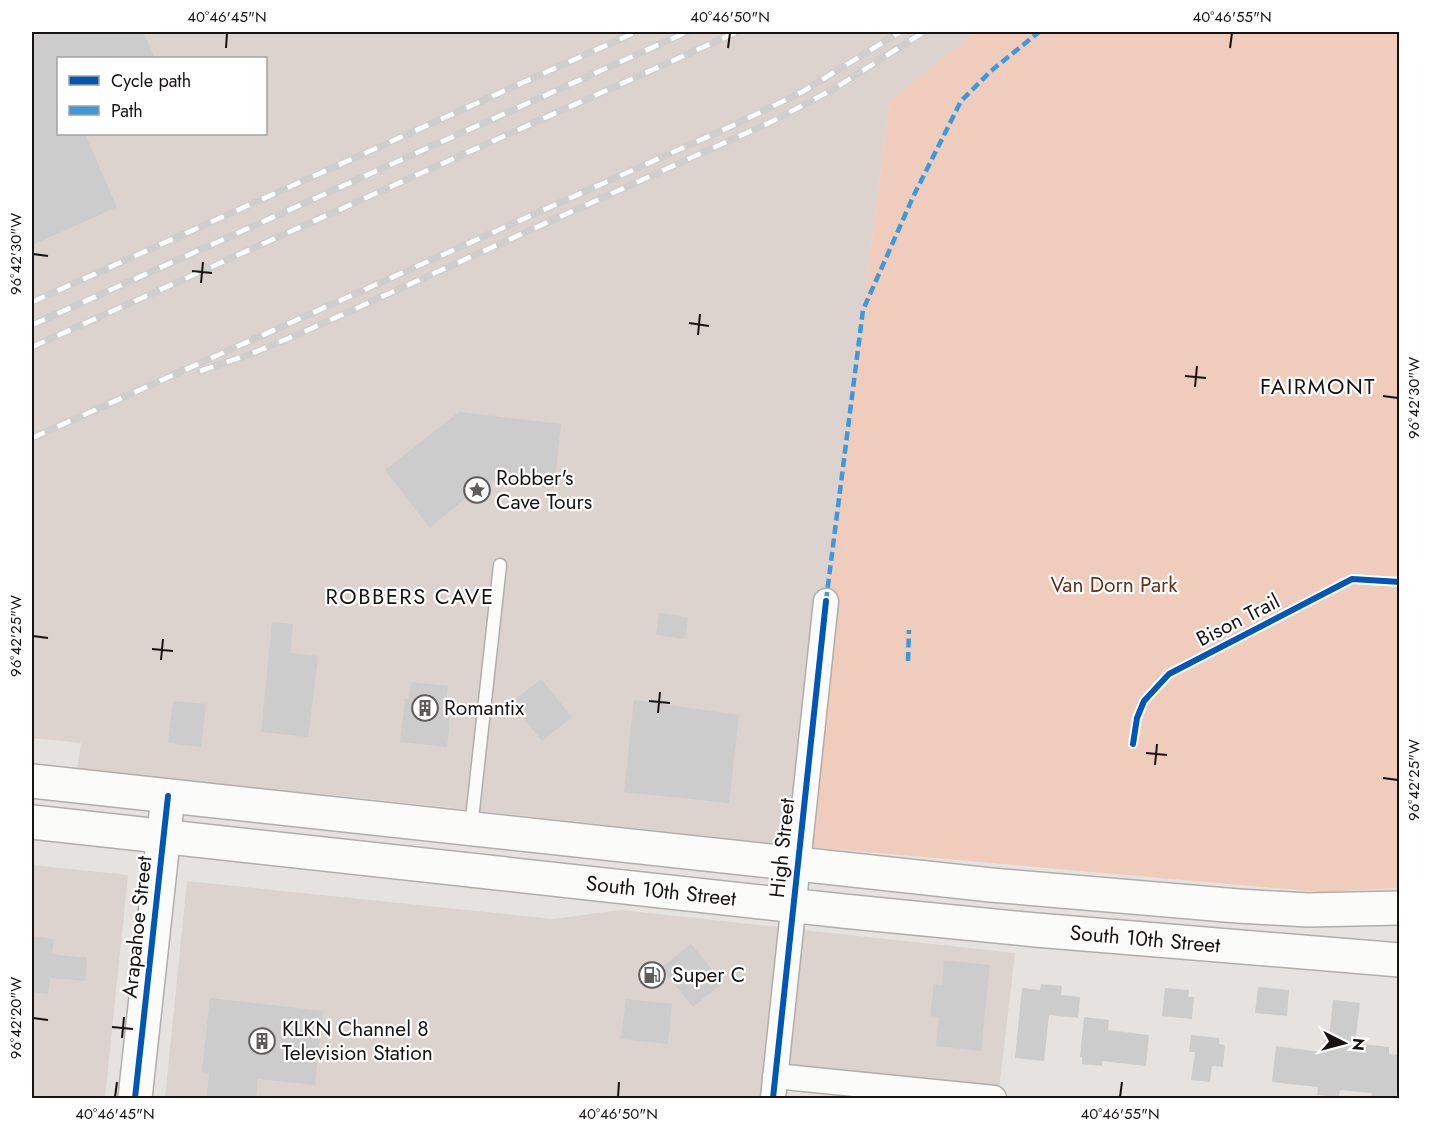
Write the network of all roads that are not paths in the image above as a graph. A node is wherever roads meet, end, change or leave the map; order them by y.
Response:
1 (500, 565) dead end
2 (826, 601) dead end
3 (32, 781) edge
4 (168, 796) junction
5 (32, 822) edge
6 (471, 830) junction
7 (164, 837) junction
8 (797, 865) junction
9 (792, 906) junction
10 (1387, 909) edge
11 (1251, 948) junction
12 (1400, 948) edge
13 (1400, 960) edge
14 (774, 1087) edge
15 (135, 1098) edge
16 (994, 1098) edge

1 - 6 lane
2 - 8 street, High Street
3 - 4 main road, South 10th Street
4 - 6 main road, South 10th Street
4 - 7 main road, Arapahoe Street
5 - 7 main road, South 10th Street
6 - 8 main road, South 10th Street
7 - 9 main road, South 10th Street
7 - 15 main road, Arapahoe Street
8 - 9 street, High Street
8 - 10 main road, South 10th Street
9 - 11 main road, South 10th Street
9 - 14 street, High Street
11 - 12 main road
11 - 13 main road, South 10th Street
14 - 16 street

